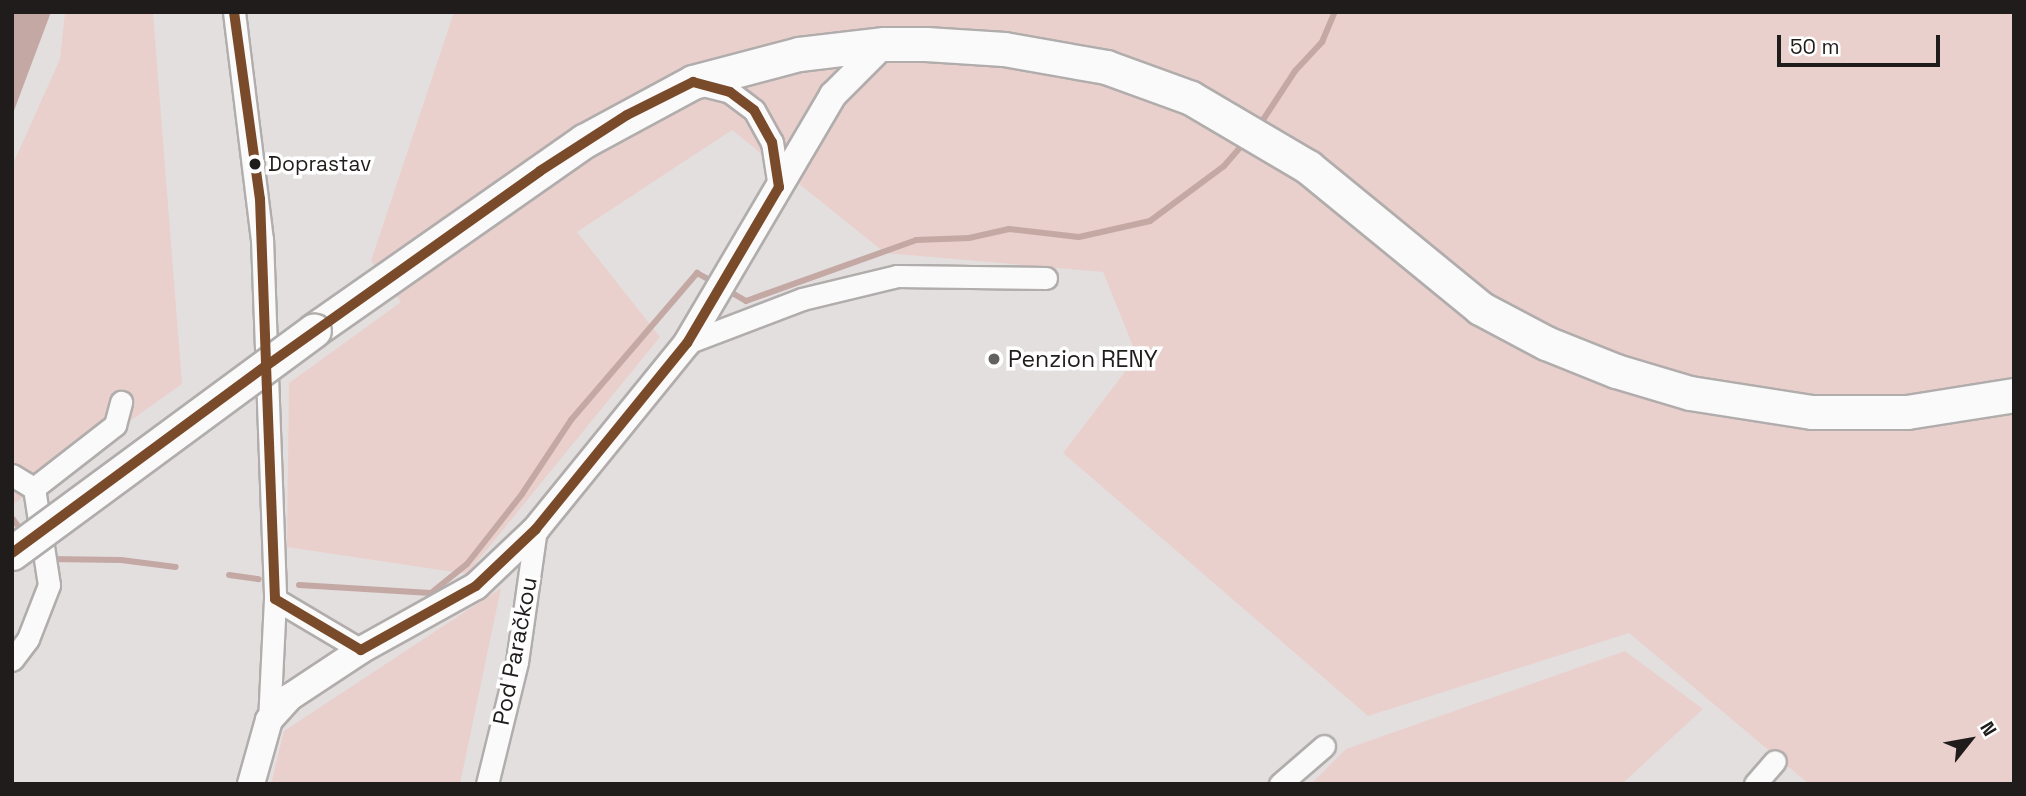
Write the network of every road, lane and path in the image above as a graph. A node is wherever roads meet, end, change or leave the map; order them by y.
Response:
1 (234, 12) edge
2 (884, 44) junction
3 (693, 82) junction
4 (779, 187) junction
5 (1046, 278) dead end
6 (687, 343) junction
7 (2014, 395) edge
8 (121, 402) dead end
9 (12, 475) edge
10 (34, 488) junction
11 (536, 529) junction
12 (12, 553) edge
13 (275, 599) junction
14 (361, 650) junction
15 (12, 660) edge
16 (269, 720) junction
17 (1324, 746) dead end
18 (1775, 761) dead end
19 (251, 784) edge
20 (486, 784) edge
21 (1280, 784) edge
22 (1755, 784) edge

1 - 13 street
2 - 3 main road
2 - 4 street
2 - 7 main road
3 - 4 street
3 - 12 main road, bridge
4 - 6 street
5 - 6 street
6 - 11 street
8 - 10 street
9 - 10 street
10 - 15 street
11 - 14 street
11 - 20 street, Pod Paračkou
13 - 14 street
13 - 16 street
14 - 16 street
16 - 19 street
17 - 21 street
18 - 22 street

